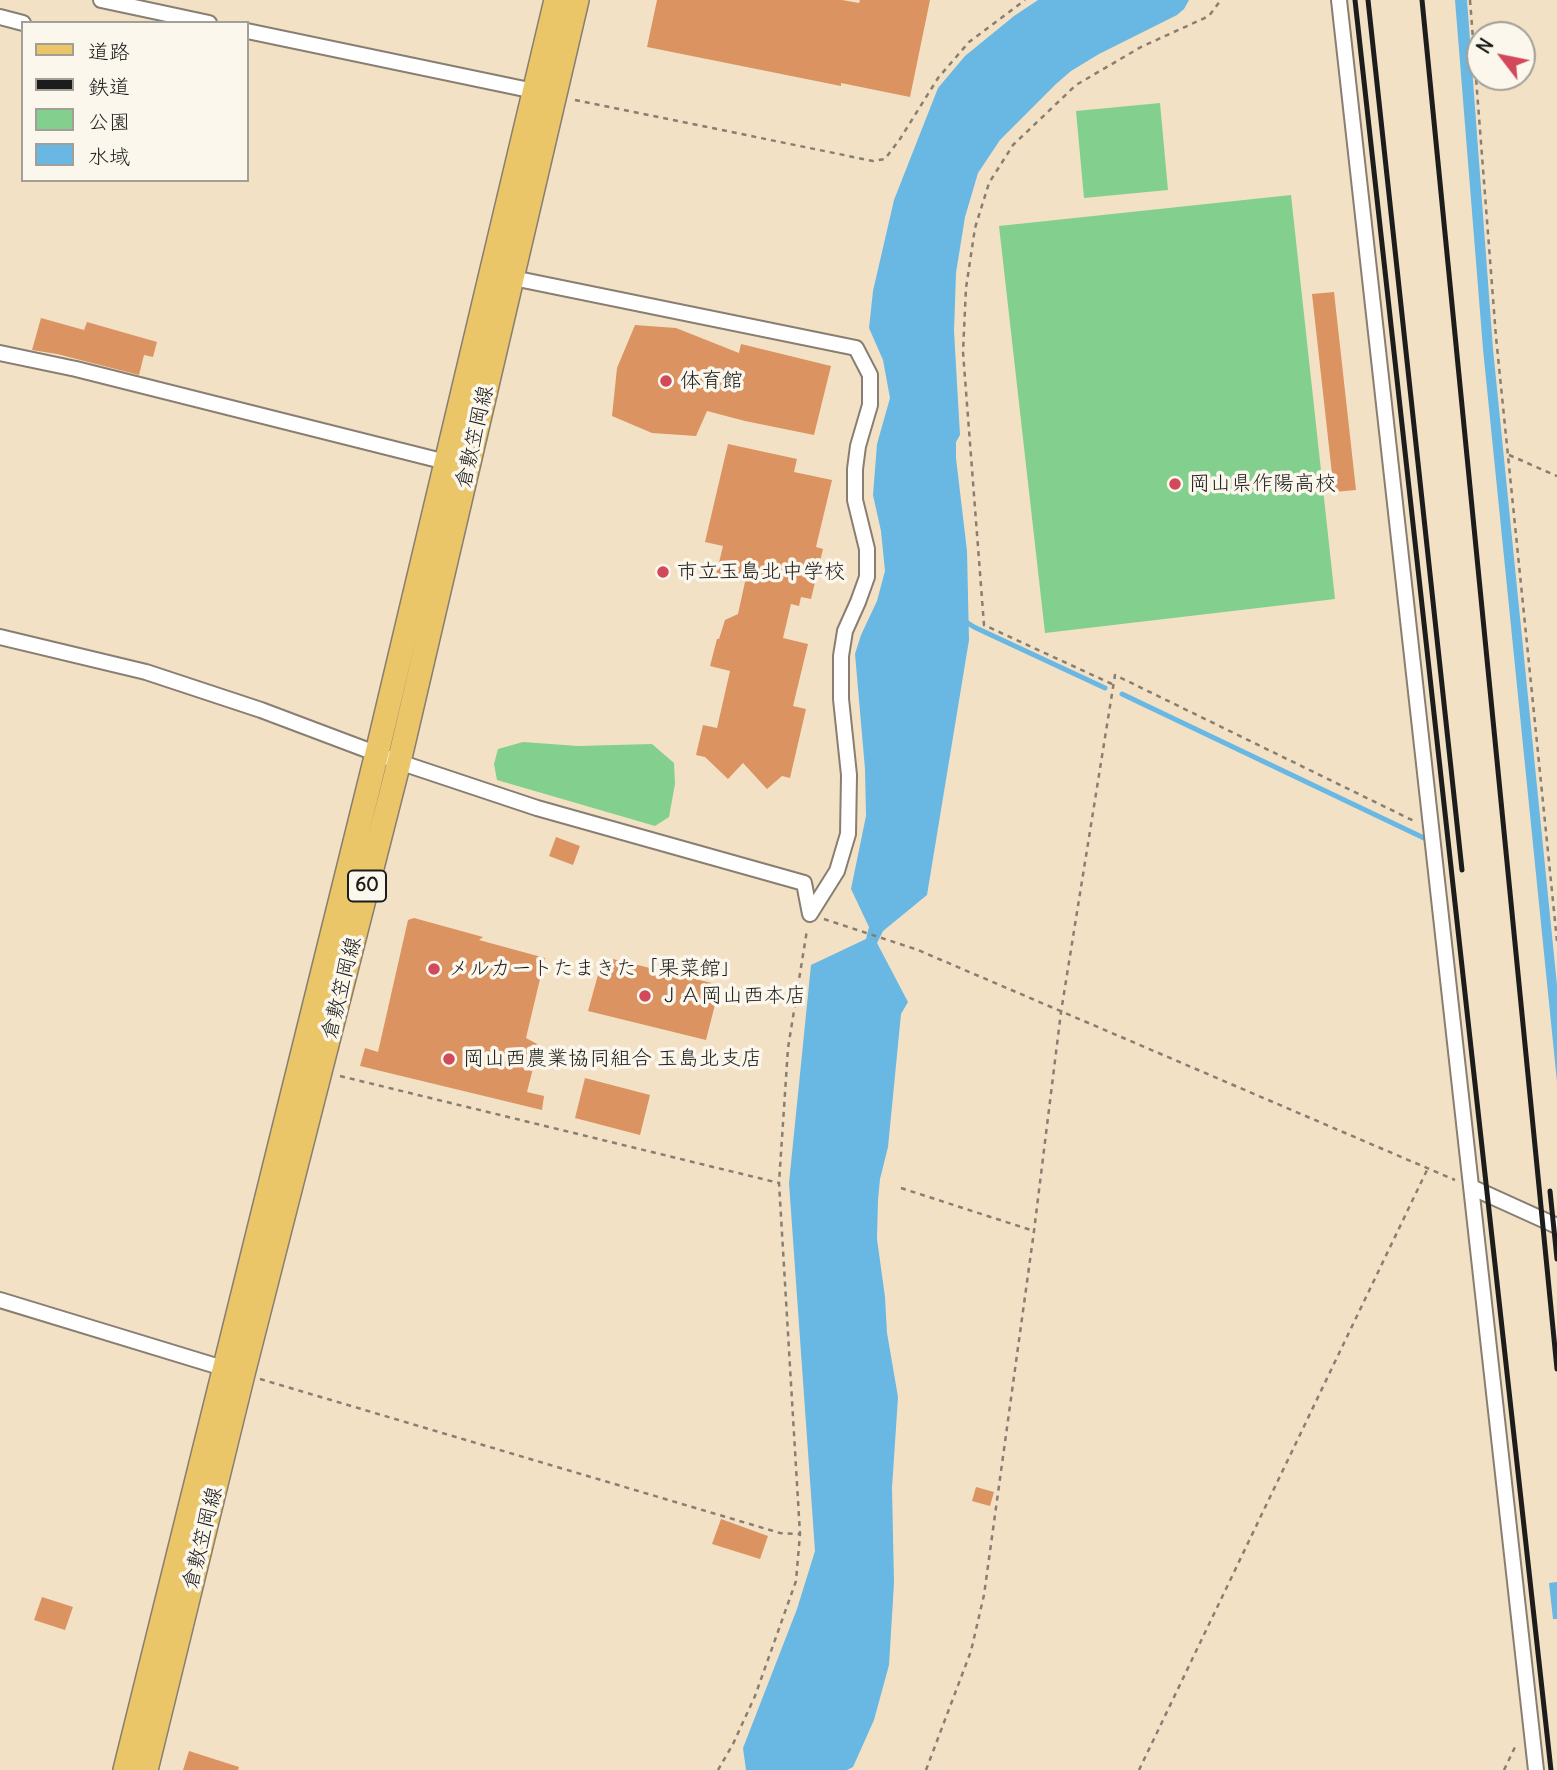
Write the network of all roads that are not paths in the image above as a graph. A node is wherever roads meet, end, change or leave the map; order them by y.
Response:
1 (101, 0) edge
2 (556, 0) edge
3 (577, 0) edge
4 (1339, 0) edge
5 (0, 17) edge
6 (200, 21) edge
7 (21, 22) edge
8 (248, 31) edge
9 (544, 94) junction
10 (492, 267) junction
11 (513, 278) junction
12 (0, 353) edge
13 (457, 465) junction
14 (0, 638) edge
15 (377, 753) junction
16 (399, 762) junction
17 (1471, 1187) junction
18 (1557, 1226) edge
19 (0, 1300) edge
20 (233, 1371) junction
21 (125, 1770) edge
22 (146, 1770) edge
23 (1536, 1770) edge

1 - 6 street
2 - 9 main road, 倉敷笠岡線 / 60
3 - 9 main road, 倉敷笠岡線 / 60
4 - 17 street
5 - 7 street
8 - 9 street
9 - 10 main road, 倉敷笠岡線 / 60
9 - 11 main road, 倉敷笠岡線 / 60
10 - 11 street
10 - 13 main road, 倉敷笠岡線 / 60
11 - 13 main road, 倉敷笠岡線 / 60
11 - 16 street
12 - 13 street
13 - 15 main road, 倉敷笠岡線 / 60
13 - 16 main road, 倉敷笠岡線 / 60
14 - 15 street
15 - 16 street
15 - 20 main road, 倉敷笠岡線 / 60
16 - 20 main road, 倉敷笠岡線 / 60
17 - 18 street
17 - 23 street
19 - 20 street
20 - 21 main road, 倉敷笠岡線 / 60
20 - 22 main road, 倉敷笠岡線 / 60

